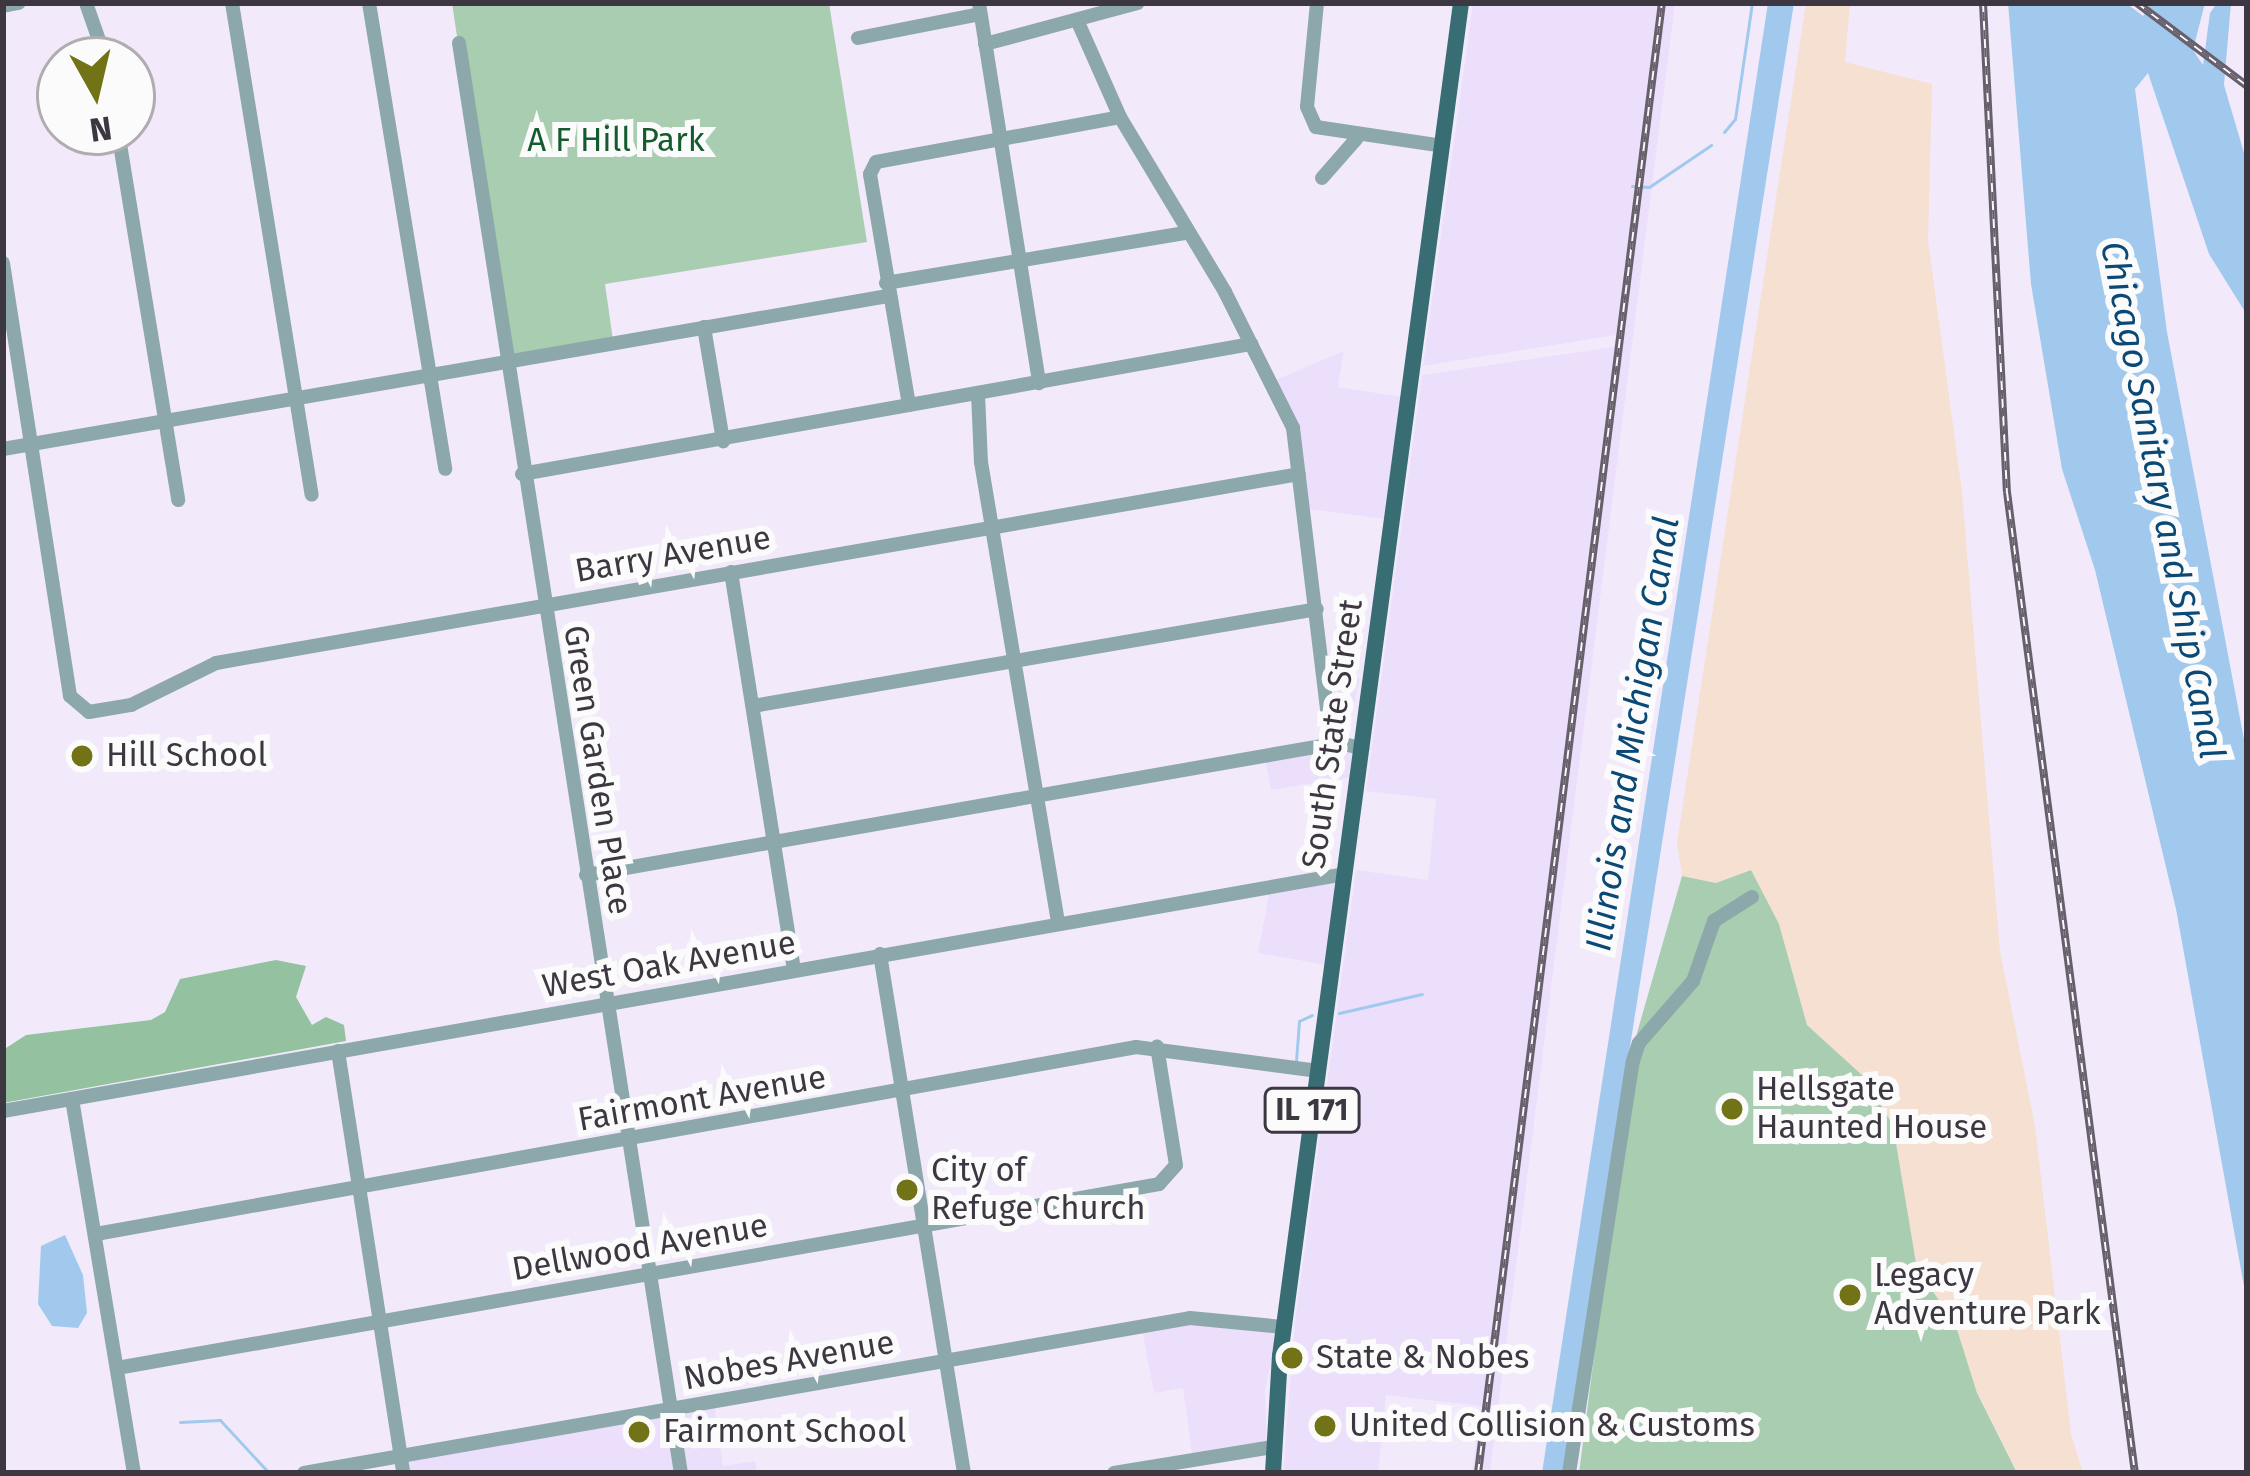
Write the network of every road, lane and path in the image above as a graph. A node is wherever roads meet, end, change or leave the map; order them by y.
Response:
1 (19, 3) edge
2 (86, 3) edge
3 (232, 3) edge
4 (369, 3) edge
5 (1138, 3) edge
6 (1317, 3) edge
7 (1461, 3) edge
8 (3, 6) edge
9 (980, 8) edge
10 (1077, 20) junction
11 (98, 36) edge
12 (858, 38) dead end
13 (458, 43) dead end
14 (985, 44) junction
15 (1120, 117) junction
16 (998, 135) junction
17 (1357, 138) junction
18 (1443, 146) junction
19 (122, 156) edge
20 (1322, 178) dead end
21 (1185, 233) junction
22 (1019, 261) junction
23 (3, 263) edge
24 (887, 290) junction
25 (704, 327) junction
26 (1251, 344) junction
27 (504, 359) junction
28 (431, 373) junction
29 (1039, 383) junction
30 (978, 394) junction
31 (297, 397) junction
32 (909, 406) junction
33 (164, 421) junction
34 (723, 441) junction
35 (32, 444) junction
36 (3, 449) edge
37 (445, 469) dead end
38 (522, 474) junction
39 (1299, 474) junction
40 (312, 495) dead end
41 (178, 500) dead end
42 (992, 528) junction
43 (731, 572) junction
44 (543, 606) junction
45 (1317, 609) junction
46 (1018, 661) junction
47 (753, 706) junction
48 (1338, 743) junction
49 (1362, 748) junction
50 (1040, 796) junction
51 (774, 841) junction
52 (1344, 874) junction
53 (586, 875) junction
54 (1752, 897) dead end
55 (1058, 922) junction
56 (880, 954) junction
57 (794, 970) junction
58 (607, 1003) junction
59 (1157, 1047) junction
60 (338, 1052) junction
61 (1318, 1072) junction
62 (902, 1090) junction
63 (72, 1099) junction
64 (3, 1111) edge
65 (628, 1140) junction
66 (358, 1186) junction
67 (923, 1224) junction
68 (96, 1234) junction
69 (650, 1274) junction
70 (380, 1321) junction
71 (1283, 1327) junction
72 (946, 1361) junction
73 (117, 1368) junction
74 (671, 1409) junction
75 (1273, 1448) junction
76 (400, 1455) junction
77 (134, 1473) edge
78 (304, 1473) edge
79 (403, 1473) edge
80 (681, 1473) edge
81 (964, 1473) edge
82 (1114, 1473) edge
83 (1273, 1473) edge
84 (1569, 1473) edge

1 - 8 street
2 - 11 street
3 - 31 street
4 - 28 street
5 - 10 street
6 - 17 street
7 - 18 main road, South State Street / IL 171
9 - 12 street
9 - 14 street
10 - 14 street
10 - 15 street
13 - 27 street, Green Garden Place
14 - 16 street
15 - 16 street
15 - 21 street
16 - 22 street
16 - 24 street
17 - 18 street
17 - 20 street
18 - 49 main road, South State Street / IL 171
19 - 33 street
21 - 22 street
21 - 26 street
22 - 24 street
22 - 29 street
23 - 35 street
24 - 25 street
24 - 32 street
25 - 27 street
25 - 34 street
26 - 29 street
26 - 39 street
27 - 28 street
27 - 38 street, Green Garden Place
28 - 31 street
28 - 37 street
29 - 30 street
30 - 32 street
30 - 42 street
31 - 33 street
31 - 40 street
32 - 34 street
33 - 35 street
33 - 41 street
34 - 38 street
35 - 36 street
35 - 44 street, Barry Avenue
38 - 44 street, Green Garden Place
39 - 42 street, Barry Avenue
39 - 45 street
42 - 43 street, Barry Avenue
42 - 46 street
43 - 44 street, Barry Avenue
43 - 47 street
44 - 53 street, Green Garden Place
45 - 46 street
45 - 48 street
46 - 47 street
46 - 50 street
47 - 51 street
48 - 49 street
48 - 50 street
49 - 52 main road, South State Street / IL 171
50 - 51 street
50 - 55 street
51 - 53 street
51 - 57 street
52 - 55 street, West Oak Avenue
52 - 61 main road, South State Street / IL 171
53 - 58 street, Green Garden Place
54 - 84 street
55 - 56 street, West Oak Avenue
56 - 57 street, West Oak Avenue
56 - 62 street
57 - 58 street, West Oak Avenue
58 - 60 street, West Oak Avenue
58 - 65 street, Green Garden Place
59 - 61 street, Fairmont Avenue
59 - 62 street, Fairmont Avenue
59 - 67 street, Dellwood Avenue
60 - 63 street, West Oak Avenue
60 - 66 street
61 - 71 main road, South State Street / IL 171
62 - 65 street, Fairmont Avenue
62 - 67 street
63 - 64 street, West Oak Avenue
63 - 68 street
65 - 66 street, Fairmont Avenue
65 - 69 street, Green Garden Place
66 - 68 street, Fairmont Avenue
66 - 70 street
67 - 69 street, Dellwood Avenue
67 - 72 street
68 - 73 street
69 - 70 street, Dellwood Avenue
69 - 74 street, Green Garden Place
70 - 73 street, Dellwood Avenue
70 - 76 street
71 - 72 street, Nobes Avenue
71 - 75 main road, South State Street / IL 171
72 - 74 street, Nobes Avenue
72 - 81 street
73 - 77 street
74 - 76 street, Nobes Avenue
74 - 80 street, Green Garden Place
75 - 82 street
75 - 83 main road, South State Street / IL 171
76 - 78 street, Nobes Avenue
76 - 79 street

